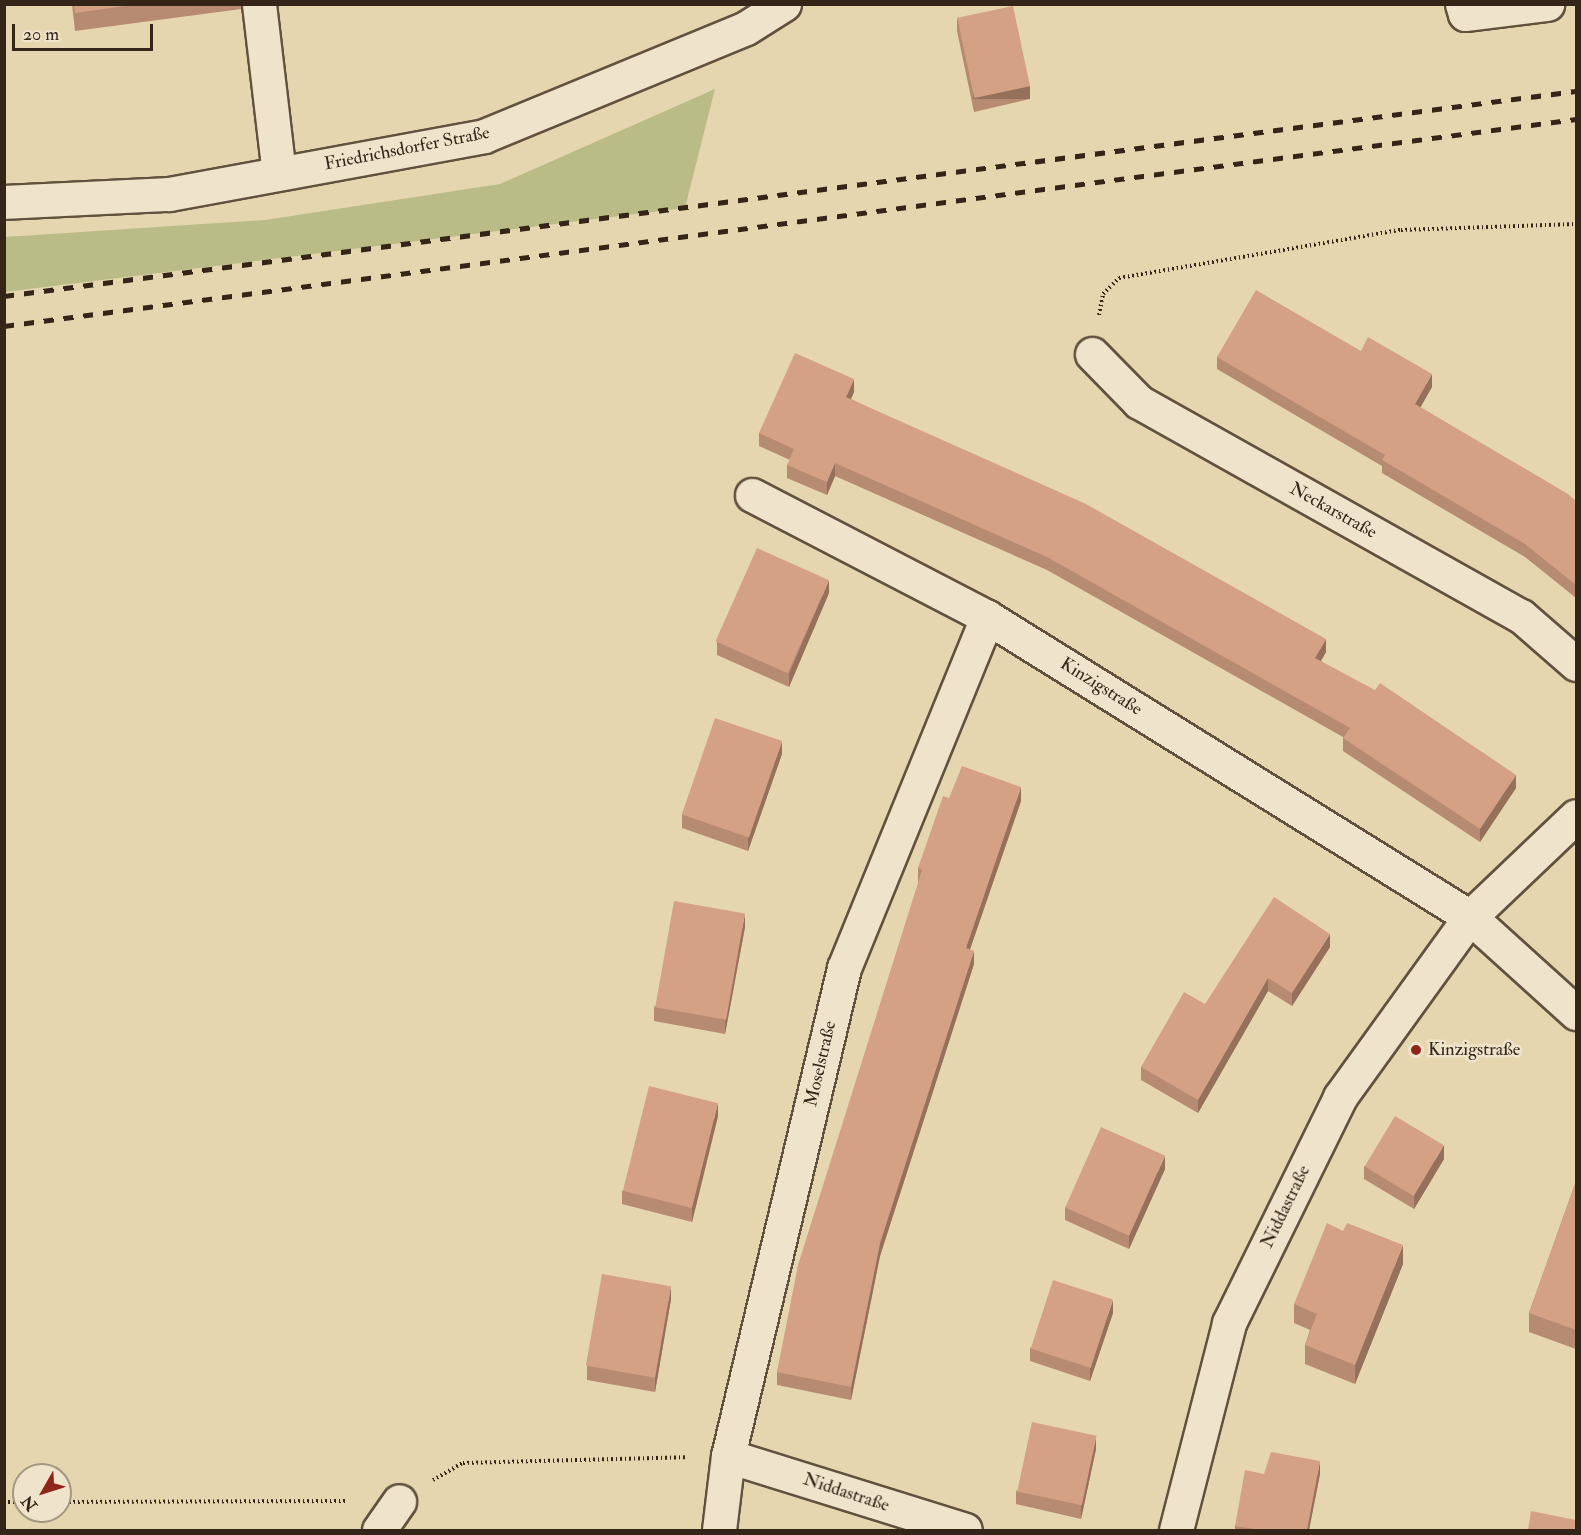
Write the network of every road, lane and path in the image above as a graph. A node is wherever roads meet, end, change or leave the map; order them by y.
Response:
1 (259, 4) edge
2 (784, 4) edge
3 (1462, 4) edge
4 (1547, 4) edge
5 (279, 173) junction
6 (4, 202) edge
7 (1576, 224) edge
8 (1092, 354) joint
9 (752, 495) dead end
10 (987, 617) junction
11 (1576, 664) edge
12 (1576, 816) edge
13 (1470, 917) junction
14 (1576, 1013) edge
15 (728, 1456) junction
16 (399, 1500) junction
17 (72, 1502) edge
18 (379, 1530) edge
19 (719, 1530) edge
20 (965, 1530) edge
21 (1176, 1530) edge

1 - 5 street
2 - 5 street, Friedrichsdorfer Straße
3 - 4 street
5 - 6 street, Friedrichsdorfer Straße
7 - 8 path
8 - 11 street, Neckarstraße
9 - 10 street, Kinzigstraße
10 - 13 street, Kinzigstraße
10 - 15 street, Moselstraße
12 - 13 street, Niddastraße
13 - 14 street, Kinzigstraße
13 - 21 street, Niddastraße
15 - 16 path
15 - 19 street, Moselstraße
15 - 20 street, Niddastraße
16 - 17 path
16 - 18 street

